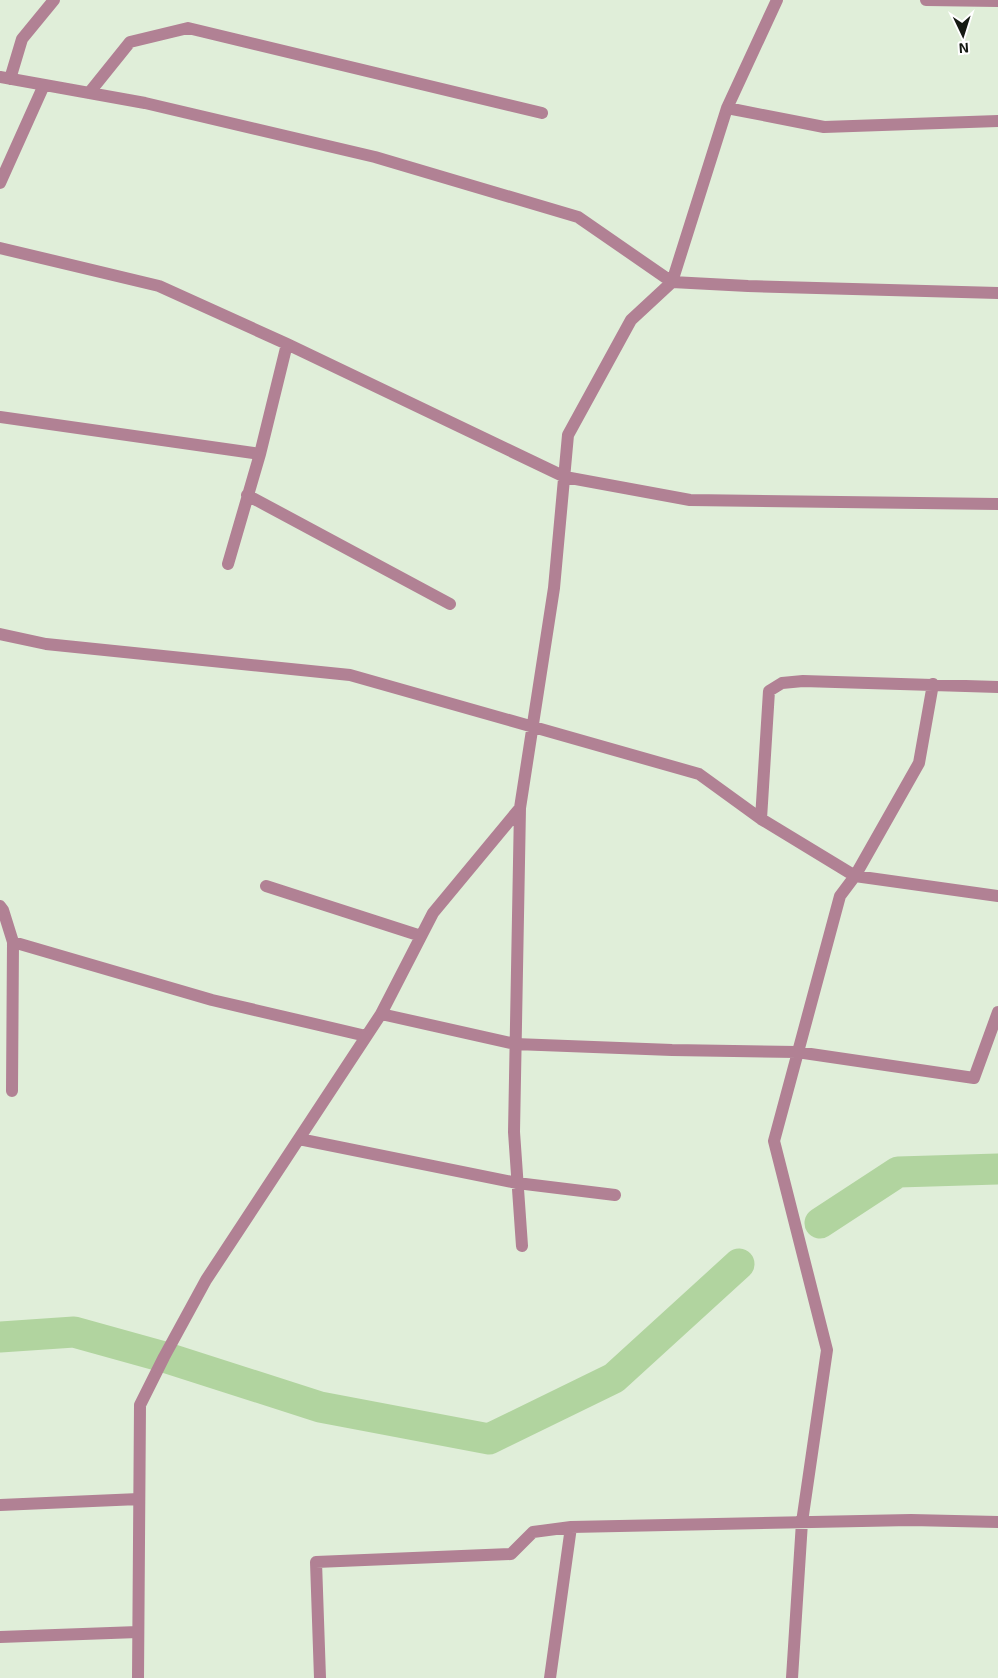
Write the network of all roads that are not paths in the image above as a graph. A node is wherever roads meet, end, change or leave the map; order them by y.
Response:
1 (54, 0) edge
2 (777, 0) edge
3 (926, 0) edge
4 (998, 1) edge
5 (5, 78) edge
6 (44, 85) junction
7 (88, 93) junction
8 (727, 108) junction
9 (542, 113) dead end
10 (998, 121) edge
11 (0, 183) edge
12 (0, 248) edge
13 (672, 282) junction
14 (998, 293) edge
15 (287, 344) junction
16 (0, 417) edge
17 (260, 454) junction
18 (565, 477) junction
19 (248, 495) junction
20 (998, 504) edge
21 (228, 564) dead end
22 (450, 604) dead end
23 (0, 634) edge
24 (934, 684) junction
25 (998, 687) edge
26 (532, 727) junction
27 (520, 808) junction
28 (761, 820) junction
29 (855, 876) junction
30 (266, 886) dead end
31 (998, 896) edge
32 (0, 906) edge
33 (421, 936) junction
34 (13, 942) junction
35 (998, 1012) edge
36 (381, 1014) junction
37 (366, 1036) junction
38 (515, 1044) junction
39 (797, 1052) junction
40 (12, 1091) dead end
41 (299, 1139) junction
42 (517, 1183) junction
43 (615, 1195) dead end
44 (522, 1246) dead end
45 (139, 1499) junction
46 (0, 1505) edge
47 (802, 1522) junction
48 (998, 1522) edge
49 (571, 1526) junction
50 (138, 1632) junction
51 (0, 1637) edge
52 (138, 1678) edge
53 (320, 1678) edge
54 (550, 1678) edge
55 (792, 1678) edge

1 - 5 street
2 - 8 street
3 - 4 street
5 - 6 street
6 - 7 street
6 - 11 street
7 - 9 street
7 - 13 street
8 - 10 street
8 - 13 street
12 - 15 street
13 - 14 street
13 - 18 street
15 - 17 street
15 - 18 street
16 - 17 street
17 - 19 street
18 - 20 street
18 - 26 street
19 - 21 street
19 - 22 street
23 - 26 street
24 - 25 street
24 - 28 street
24 - 29 street
26 - 27 street
26 - 28 street
27 - 33 street
27 - 38 street
28 - 29 street
29 - 31 street
29 - 39 street
30 - 33 street
32 - 34 street
33 - 36 street
34 - 37 street
34 - 40 street
35 - 39 street
36 - 37 street
36 - 38 street
37 - 41 street
38 - 39 street
38 - 42 street
39 - 47 street
41 - 42 street
41 - 45 street
42 - 43 street
42 - 44 street
45 - 46 street
45 - 50 street
47 - 48 street
47 - 49 street
47 - 55 street
49 - 53 street
49 - 54 street
50 - 51 street
50 - 52 street

